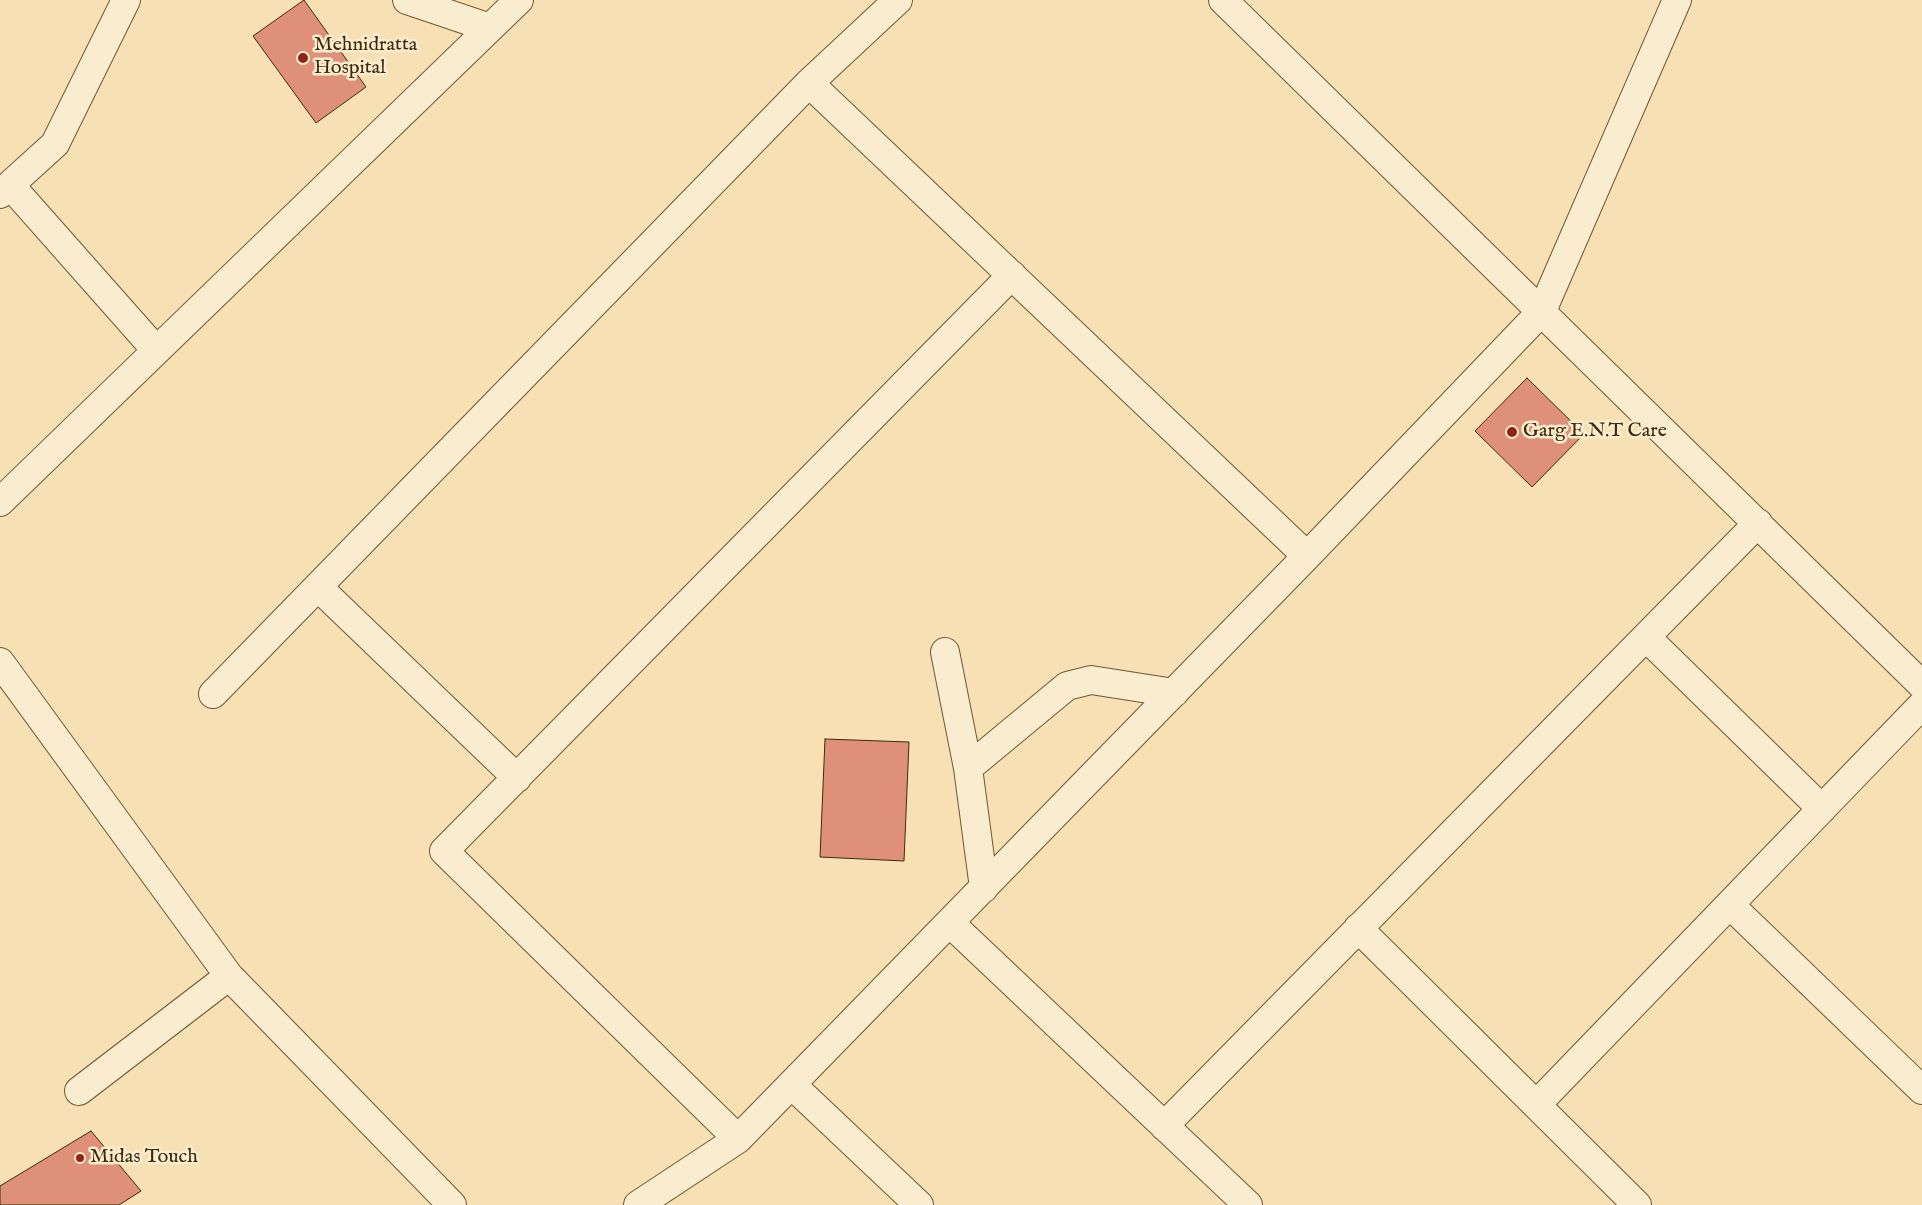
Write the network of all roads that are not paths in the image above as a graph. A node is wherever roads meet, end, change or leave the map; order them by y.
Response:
1 (126, 0) edge
2 (407, 0) edge
3 (519, 0) edge
4 (898, 0) edge
5 (1223, 0) edge
6 (1677, 0) edge
7 (490, 28) junction
8 (809, 83) junction
9 (5, 189) edge
10 (1012, 275) junction
11 (1542, 311) junction
12 (156, 350) junction
13 (0, 502) edge
14 (1758, 524) junction
15 (1307, 556) junction
16 (318, 587) junction
17 (1646, 637) junction
18 (945, 652) dead end
19 (0, 662) edge
20 (1922, 685) edge
21 (1174, 693) junction
22 (213, 694) dead end
23 (1922, 705) edge
24 (968, 768) junction
25 (517, 778) junction
26 (1822, 809) junction
27 (984, 888) junction
28 (1730, 905) junction
29 (950, 923) junction
30 (1358, 928) junction
31 (228, 976) junction
32 (792, 1085) junction
33 (1922, 1090) edge
34 (80, 1091) dead end
35 (1536, 1105) junction
36 (1164, 1126) junction
37 (738, 1139) junction
38 (452, 1205) edge
39 (638, 1205) edge
40 (919, 1205) edge
41 (1248, 1205) edge
42 (1637, 1205) edge

1 - 9 street
2 - 7 street
3 - 7 street
4 - 8 street
5 - 11 street
6 - 11 street
7 - 12 street
8 - 10 street
8 - 16 street
9 - 12 street
10 - 15 street
10 - 25 street
11 - 14 street
11 - 15 street
12 - 13 street
14 - 17 street
14 - 20 street
15 - 21 street
16 - 22 street
16 - 25 street
17 - 26 street
17 - 30 street
18 - 24 street
19 - 31 street
21 - 24 street
21 - 27 street
23 - 26 street
24 - 27 street
25 - 37 street
26 - 28 street
27 - 29 street
28 - 33 street
28 - 35 street
29 - 32 street
29 - 36 street
30 - 35 street
30 - 36 street
31 - 34 street
31 - 38 street
32 - 37 street
32 - 40 street
35 - 42 street
36 - 41 street
37 - 39 street

